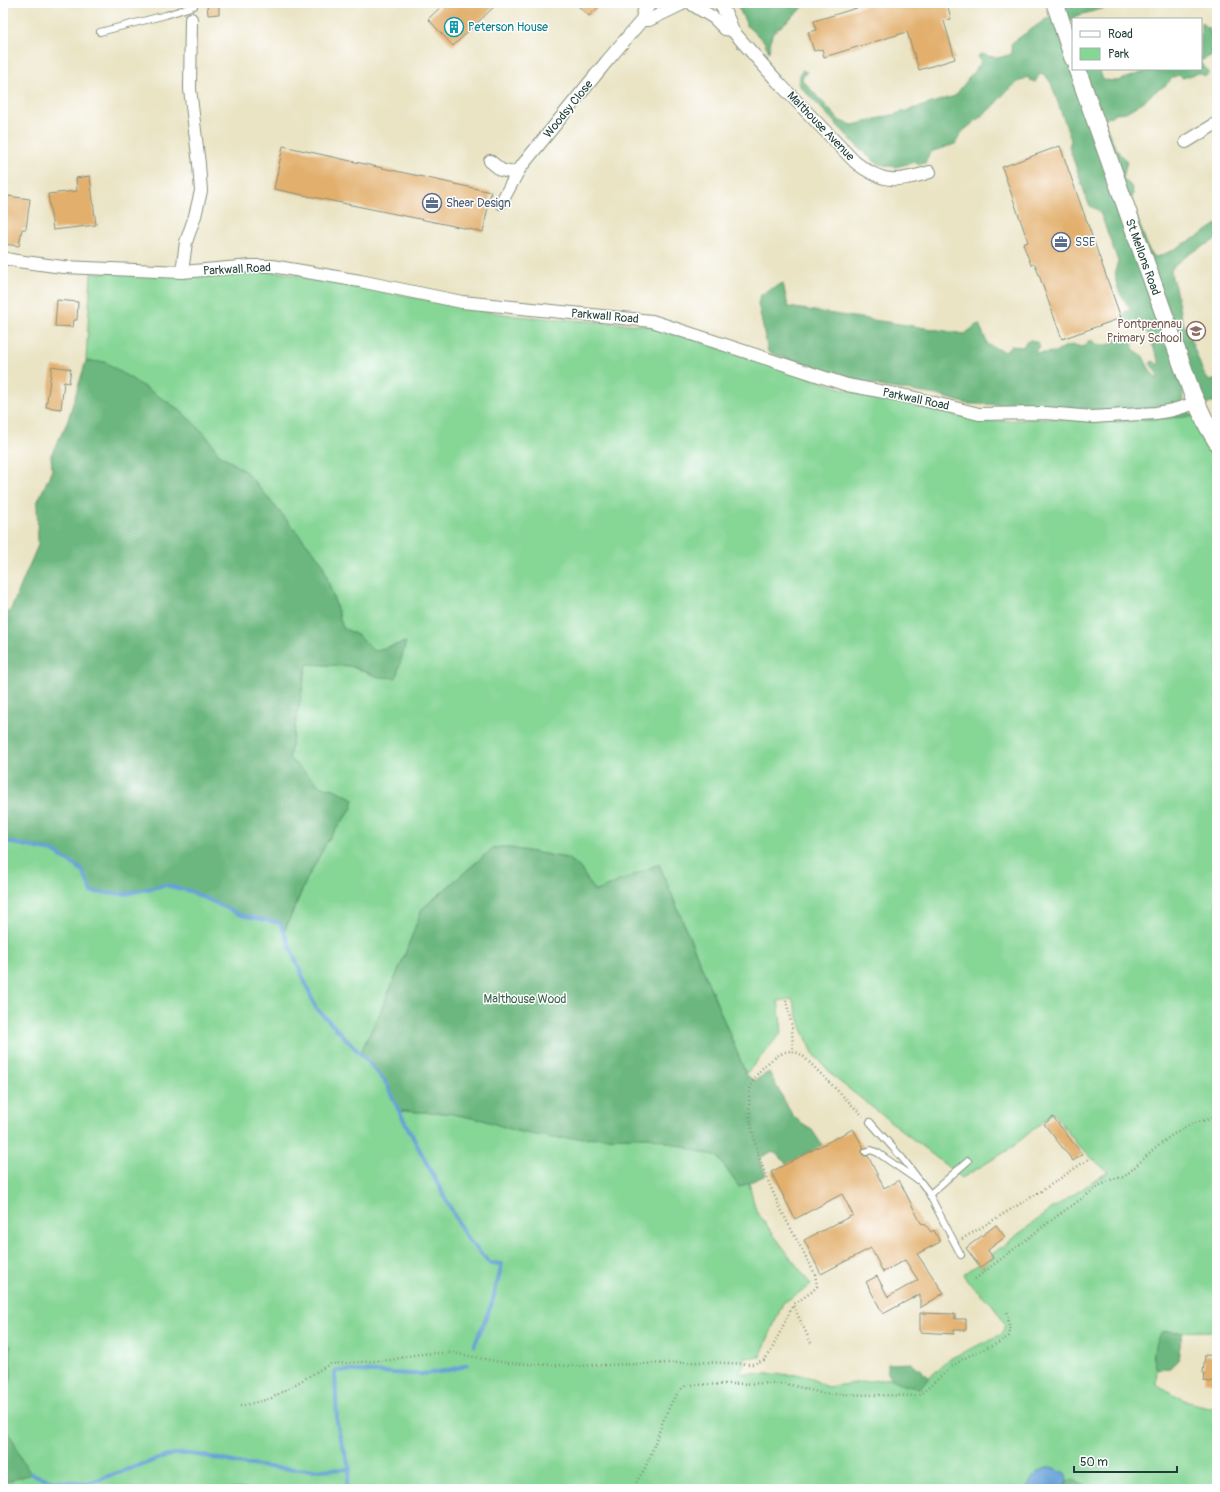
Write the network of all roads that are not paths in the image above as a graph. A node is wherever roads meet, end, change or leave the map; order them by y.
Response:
1 (652, 3) edge
2 (720, 3) edge
3 (1055, 3) edge
4 (194, 4) edge
5 (677, 4) edge
6 (695, 4) edge
7 (191, 19) joint
8 (642, 20) junction
9 (732, 30) junction
10 (100, 32) dead end
11 (1072, 55) edge
12 (1077, 70) edge
13 (1217, 123) edge
14 (1186, 142) dead end
15 (490, 161) dead end
16 (520, 168) junction
17 (930, 172) dead end
18 (502, 203) dead end
19 (3, 258) edge
20 (182, 272) junction
21 (1196, 403) junction
22 (1217, 442) edge
23 (870, 1122) road end
24 (866, 1152) dead end
25 (968, 1161) dead end
26 (923, 1184) junction
27 (930, 1194) junction
28 (961, 1255) dead end

1 - 8 street, Woodsy Close
2 - 9 street, Malthouse Avenue
3 - 11 main road
4 - 7 lane
4 - 10 lane
5 - 6 street
5 - 8 street
6 - 9 street, Malthouse Avenue
7 - 20 street
8 - 16 street, Woodsy Close
9 - 17 street, Malthouse Avenue
12 - 21 main road, St Mellons Road
13 - 14 street
15 - 16 street
16 - 18 street, Woodsy Close
19 - 20 street, Parkwall Road
20 - 21 street, Parkwall Road
21 - 22 main road, St Mellons Road
23 - 26 lane
24 - 26 lane
25 - 27 lane
26 - 27 lane
27 - 28 lane

